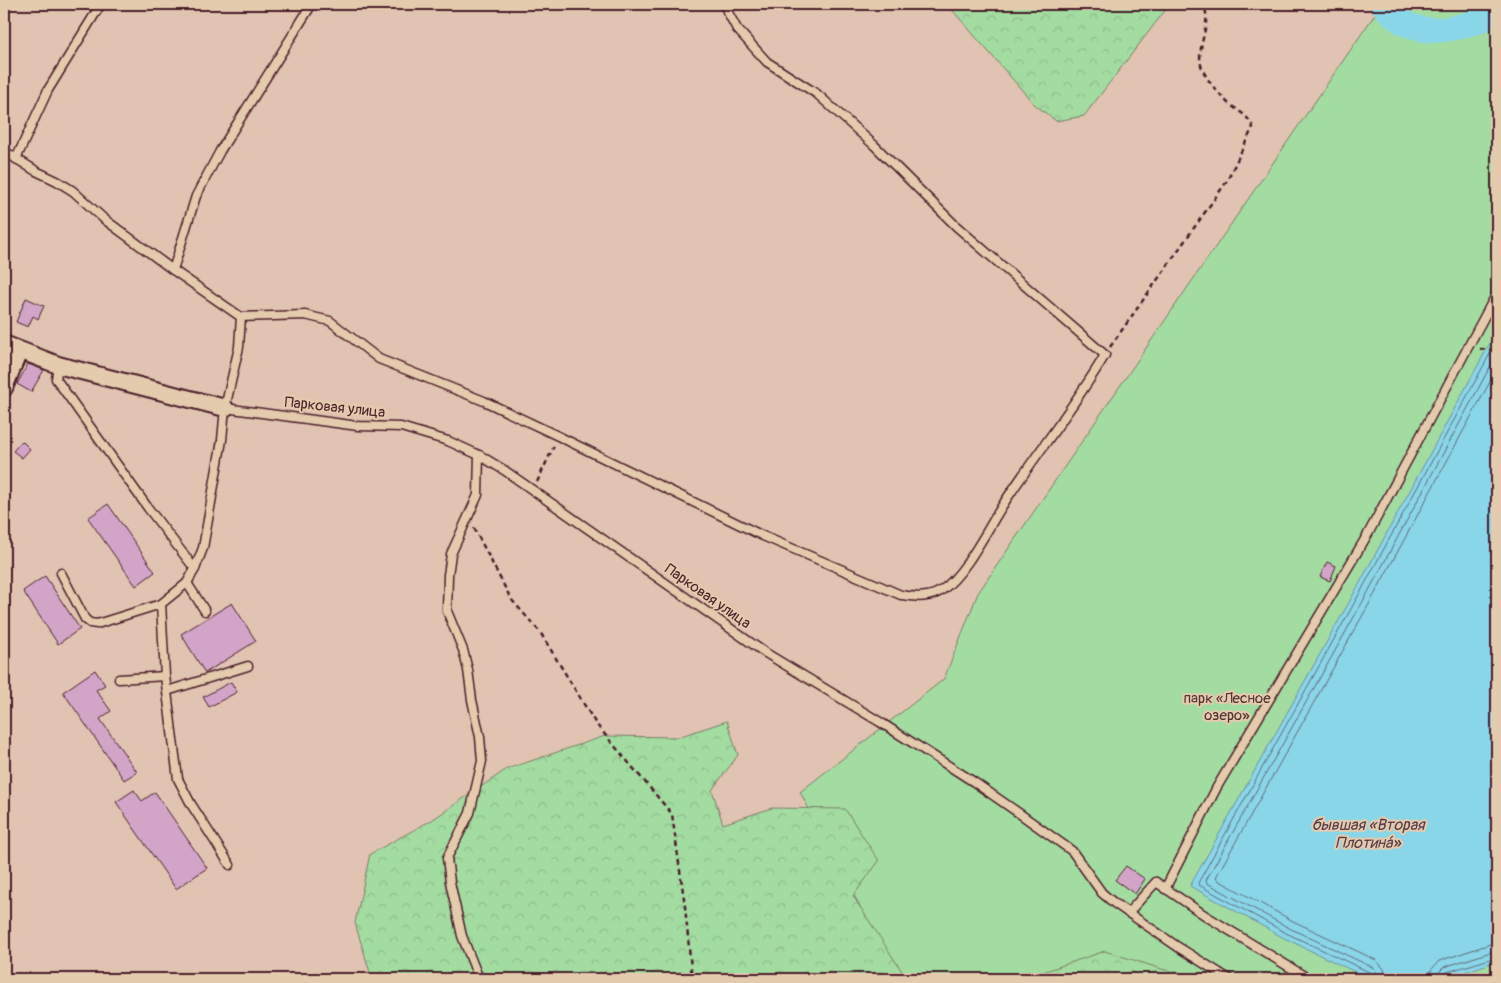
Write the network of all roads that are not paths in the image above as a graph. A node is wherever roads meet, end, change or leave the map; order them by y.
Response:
1 (101, 4) edge
2 (312, 4) edge
3 (726, 4) edge
4 (4, 151) edge
5 (16, 159) junction
6 (173, 270) junction
7 (1497, 293) edge
8 (241, 317) junction
9 (11, 347) edge
10 (58, 365) junction
11 (4, 388) edge
12 (225, 408) junction
13 (479, 455) junction
14 (195, 569) junction
15 (61, 573) dead end
16 (187, 583) junction
17 (161, 604) junction
18 (205, 611) dead end
19 (248, 666) dead end
20 (165, 676) junction
21 (119, 679) dead end
22 (167, 691) junction
23 (230, 865) dead end
24 (1165, 889) junction
25 (1128, 913) junction
26 (479, 979) edge
27 (1229, 979) edge
28 (1309, 979) edge

1 - 5 lane
2 - 6 lane
3 - 8 lane
4 - 5 lane
5 - 6 lane
6 - 8 lane
7 - 24 lane
8 - 12 lane
9 - 10 street
9 - 11 street
10 - 12 street
10 - 14 lane
12 - 13 lane, Парковая улица
12 - 14 lane
13 - 25 lane, Парковая улица
13 - 26 lane
14 - 16 lane
15 - 17 lane
16 - 17 lane
16 - 18 lane
17 - 20 lane
19 - 22 lane
20 - 21 lane
20 - 22 lane
22 - 23 lane
24 - 25 lane
24 - 28 lane
25 - 27 lane, Парковая улица

